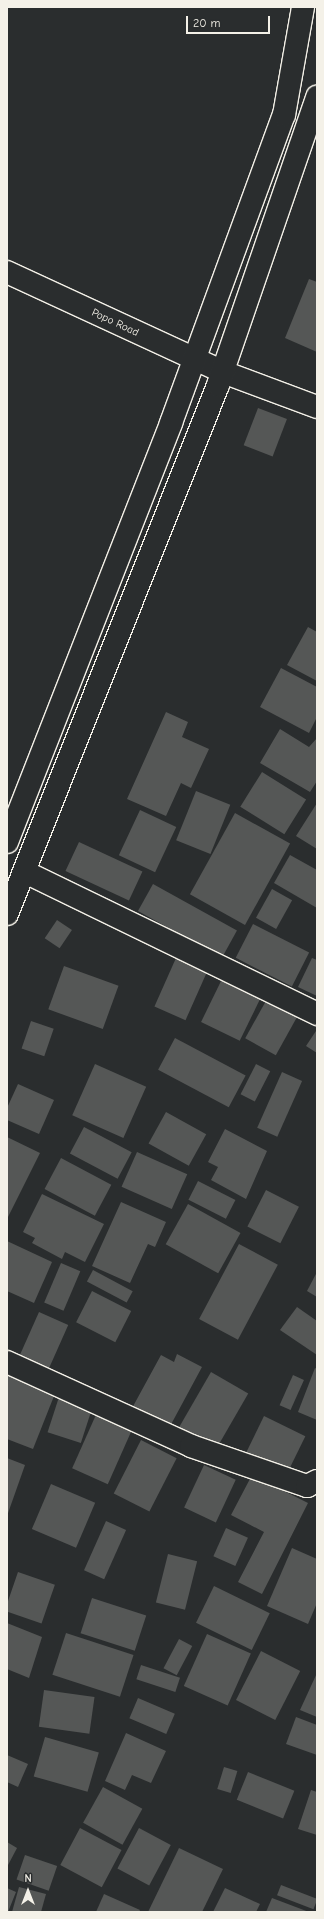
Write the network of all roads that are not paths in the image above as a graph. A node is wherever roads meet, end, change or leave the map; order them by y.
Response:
1 (303, 7) edge
2 (317, 97) edge
3 (7, 272) edge
4 (194, 360) junction
5 (223, 372) junction
6 (317, 407) edge
7 (7, 842) edge
8 (25, 872) junction
9 (7, 914) edge
10 (317, 1014) edge
11 (7, 1362) edge
12 (317, 1481) edge

1 - 4 main road
2 - 5 main road
3 - 4 main road, Popo Road
4 - 5 main road, Popo Road
4 - 7 main road
5 - 6 main road, Popo Road
5 - 8 main road
8 - 9 main road
8 - 10 main road
11 - 12 main road

